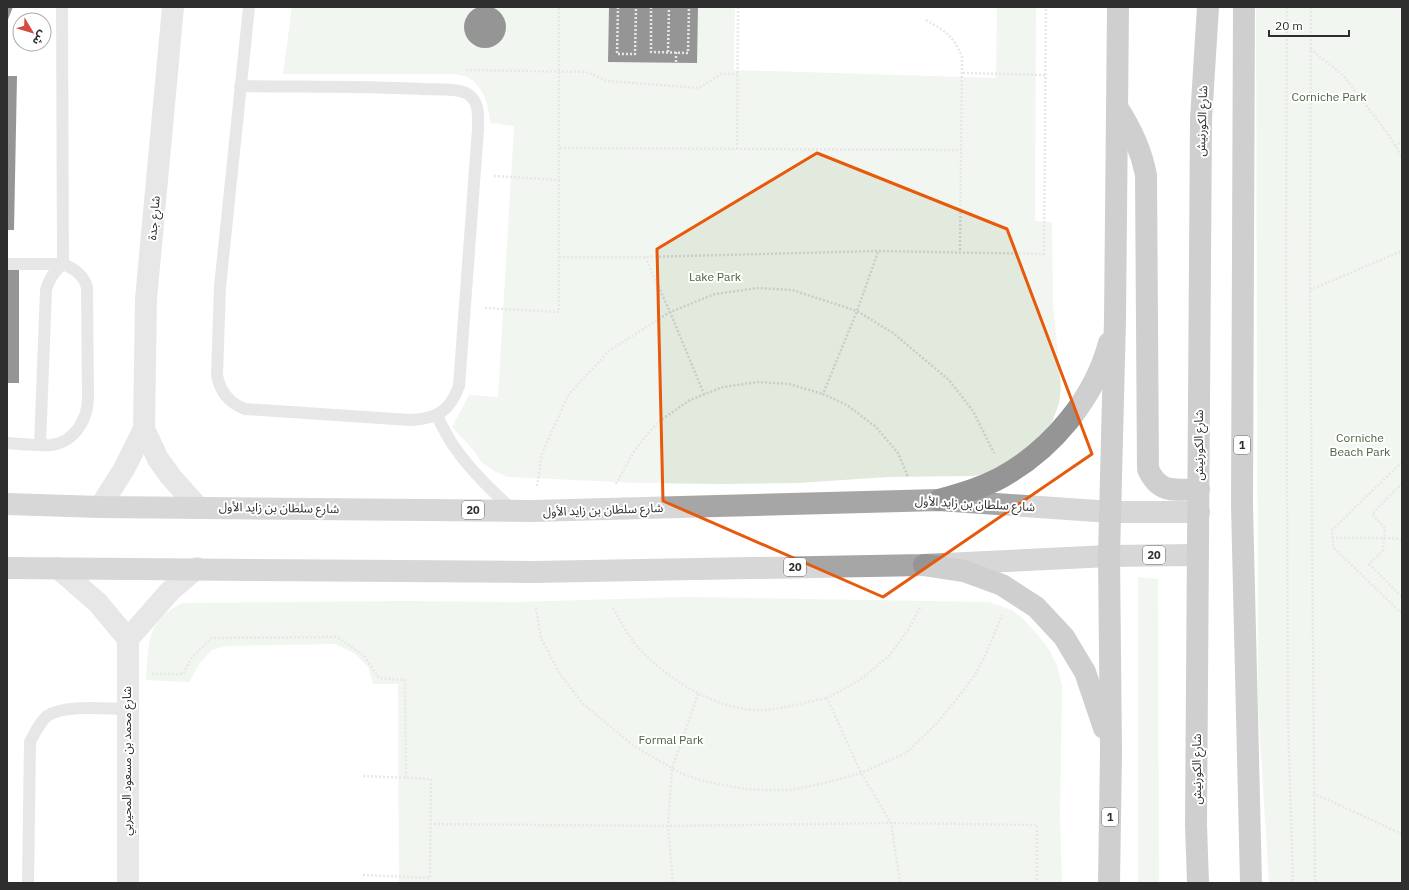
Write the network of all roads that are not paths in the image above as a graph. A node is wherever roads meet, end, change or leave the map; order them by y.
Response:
1 (62, 7) edge
2 (173, 7) edge
3 (249, 7) edge
4 (1118, 7) edge
5 (1208, 7) edge
6 (1244, 7) edge
7 (240, 86) junction
8 (1117, 107) junction
9 (7, 264) edge
10 (63, 264) junction
11 (1115, 320) junction
12 (436, 416) junction
13 (144, 429) junction
14 (7, 443) edge
15 (40, 444) junction
16 (1199, 489) junction
17 (939, 500) junction
18 (7, 504) edge
19 (100, 507) junction
20 (198, 507) junction
21 (523, 511) junction
22 (1111, 512) junction
23 (1199, 512) junction
24 (1198, 555) junction
25 (1109, 556) junction
26 (924, 565) junction
27 (7, 568) edge
28 (58, 568) junction
29 (197, 568) junction
30 (128, 638) junction
31 (127, 710) junction
32 (1111, 752) junction
33 (28, 883) edge
34 (128, 883) edge
35 (1109, 883) edge
36 (1198, 883) edge
37 (1252, 883) edge

1 - 10 lane
2 - 13 street, شارع جدة
3 - 7 lane
4 - 8 highway, 1
5 - 16 highway, شارع الكورنيش
6 - 37 highway, 1
7 - 12 lane
7 - 12 lane
8 - 11 highway, 1
8 - 16 highway
9 - 10 lane
10 - 15 lane
10 - 15 lane
11 - 17 highway
11 - 22 highway, 1
12 - 21 lane
13 - 19 street, شارع جدة
13 - 20 street, شارع جدة
14 - 15 lane
16 - 23 highway, شارع الكورنيش
17 - 21 main road, شارع سلطان بن زايد الأول / 20
17 - 22 main road, شارع سلطان بن زايد الأول / 20
18 - 19 main road, شارع سلطان بن زايد الأول / 20
19 - 20 main road, شارع سلطان بن زايد الأول / 20
20 - 21 main road, شارع سلطان بن زايد الأول / 20
22 - 23 main road, شارع سلطان بن زايد الأول / 20
22 - 25 highway, 1
23 - 24 highway, شارع الكورنيش
24 - 25 main road, 20
24 - 36 highway, شارع الكورنيش
25 - 26 main road, 20
25 - 32 highway, 1
26 - 29 main road, 20
26 - 32 highway
27 - 28 main road, 20
28 - 29 main road, 20
28 - 30 street
29 - 30 street
30 - 31 street, شارع محمد بن مسعود المحيربي
31 - 33 lane
31 - 34 street, شارع محمد بن مسعود المحيربي
32 - 35 highway, 1

